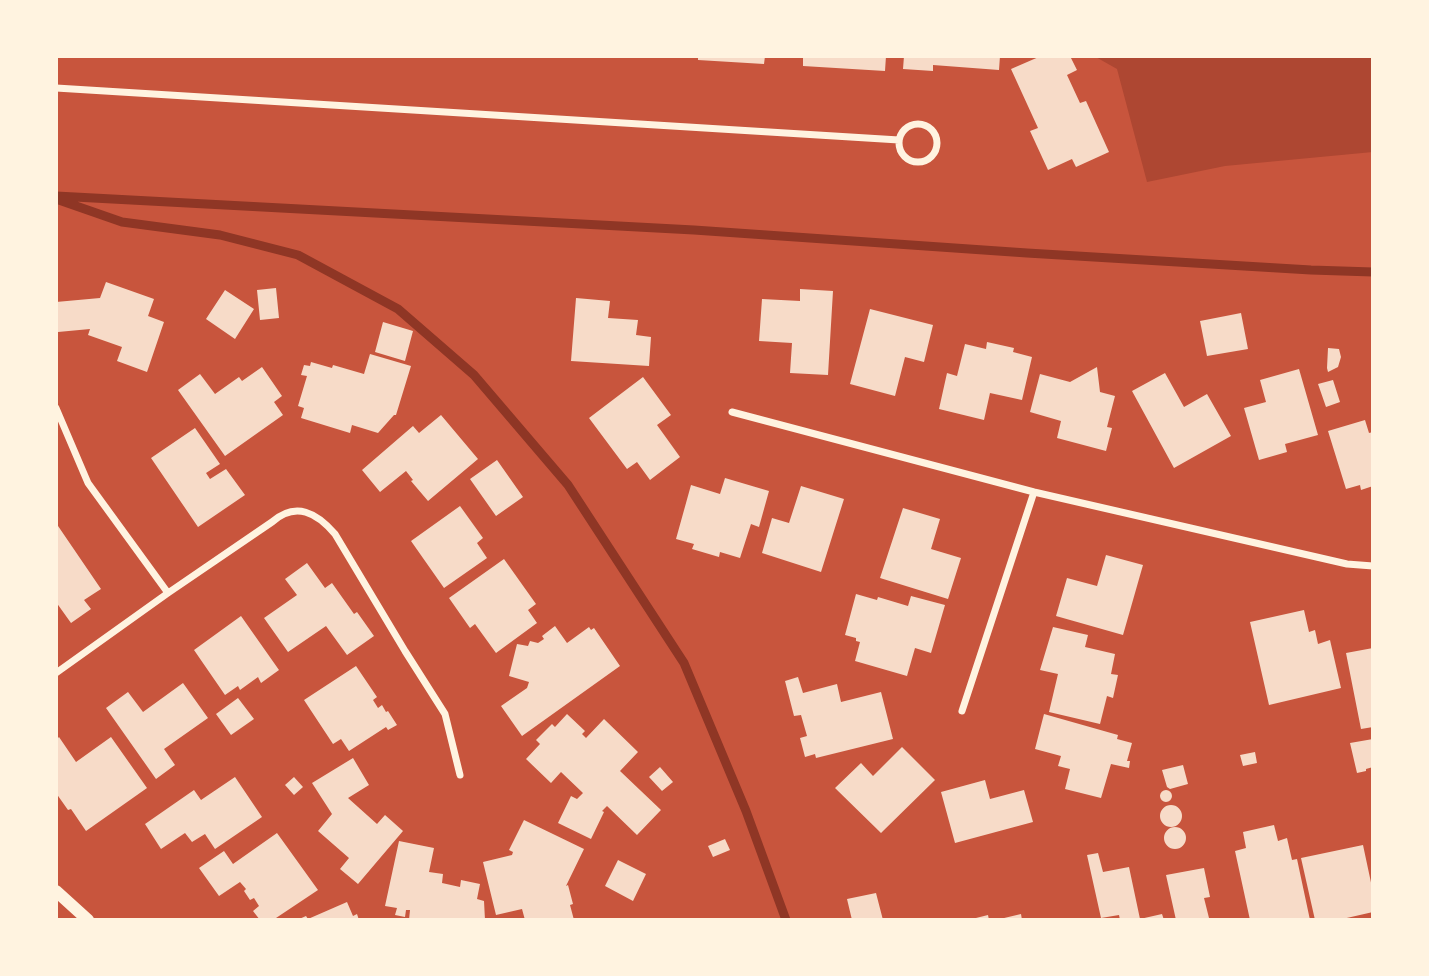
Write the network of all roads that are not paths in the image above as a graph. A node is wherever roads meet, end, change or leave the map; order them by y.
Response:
1 (56, 89) edge
2 (899, 140) junction
3 (56, 408) edge
4 (732, 412) dead end
5 (1034, 492) junction
6 (1373, 566) edge
7 (168, 593) junction
8 (56, 673) edge
9 (962, 711) dead end
10 (460, 775) dead end
11 (56, 891) edge
12 (88, 920) edge

1 - 2 street
2 - 2 street
3 - 7 street
4 - 5 street
5 - 6 street
5 - 9 street
7 - 8 street
7 - 10 street
11 - 12 street

